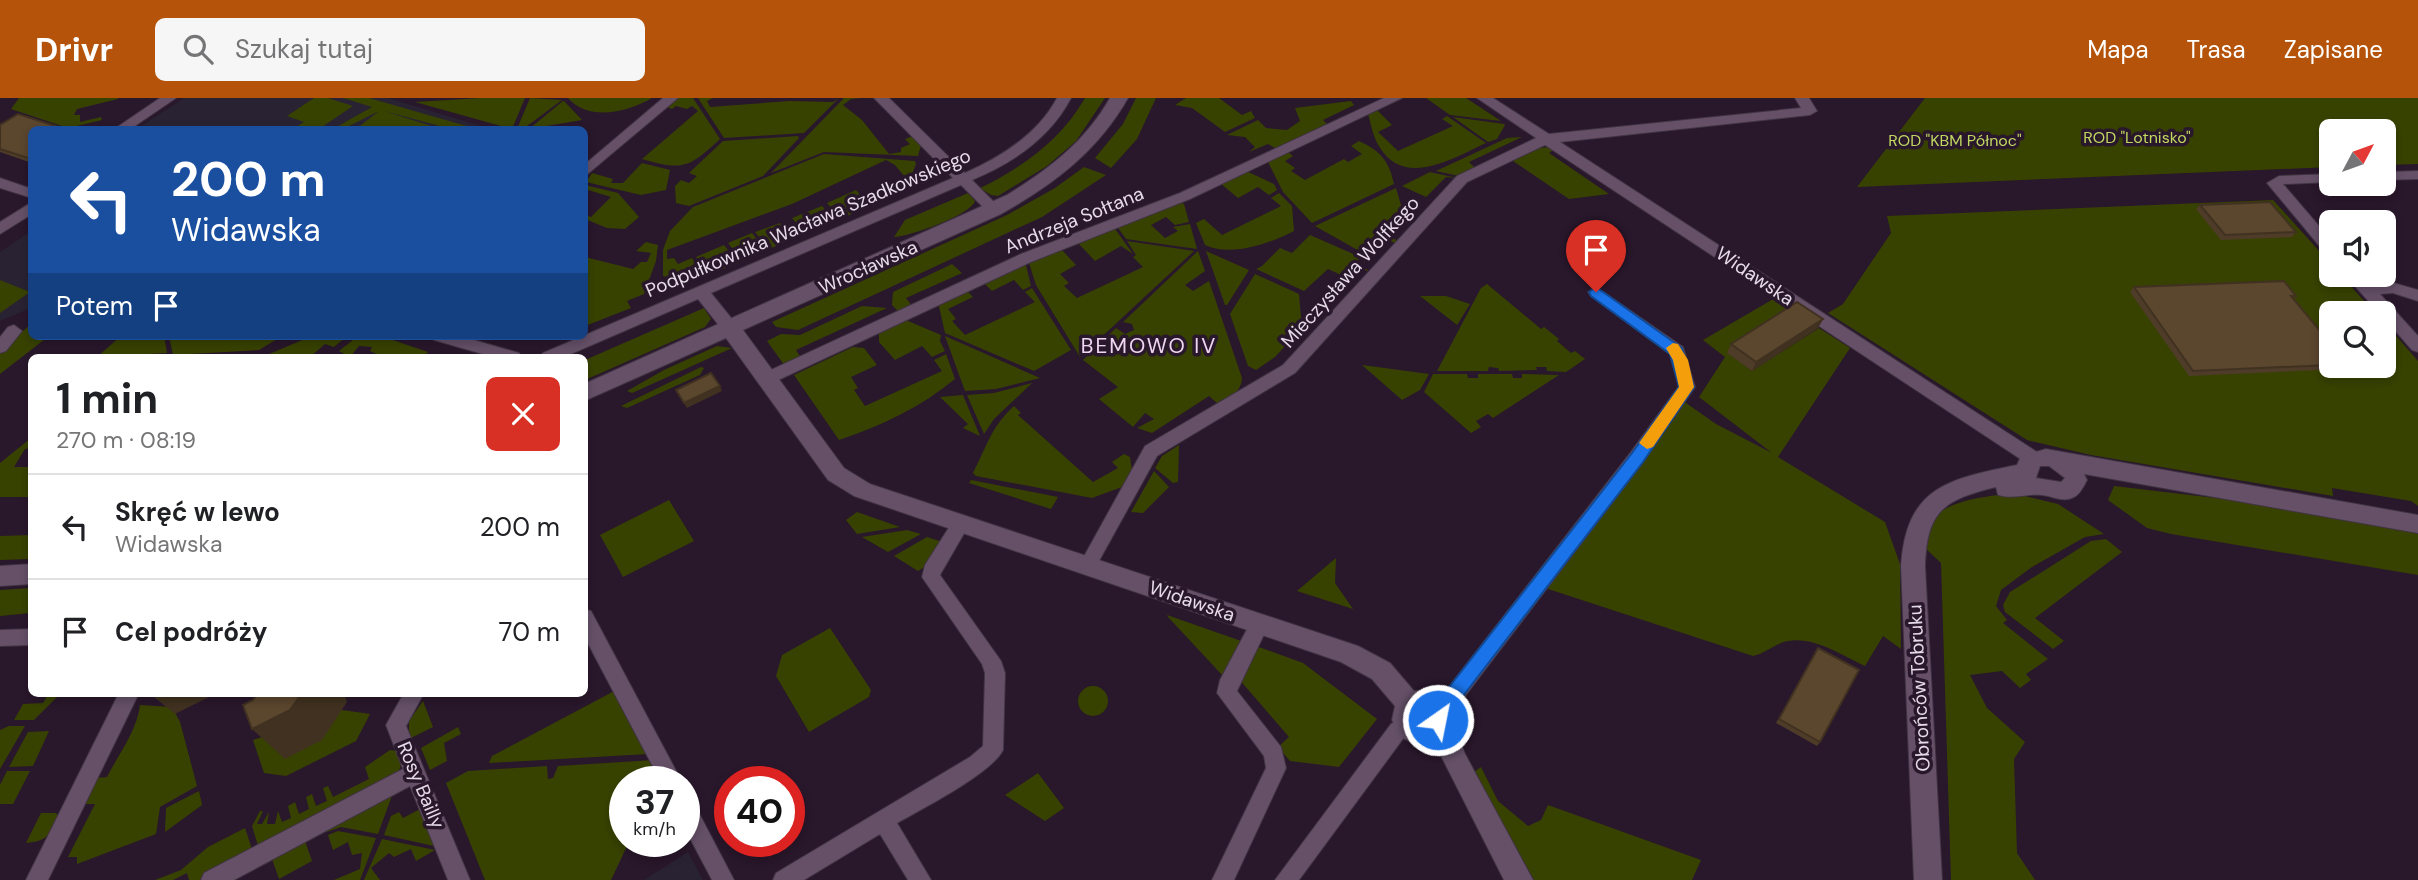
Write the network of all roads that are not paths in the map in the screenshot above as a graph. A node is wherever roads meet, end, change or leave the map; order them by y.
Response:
1 (169, 98) edge
2 (671, 98) edge
3 (881, 98) edge
4 (1119, 98) edge
5 (1395, 98) edge
6 (1484, 98) edge
7 (1802, 98) edge
8 (1064, 99) edge
9 (125, 126) edge
10 (1546, 139) junction
11 (588, 170) edge
12 (2418, 175) edge
13 (2396, 176) edge
14 (2319, 178) edge
15 (962, 181) junction
16 (0, 183) edge
17 (28, 190) edge
18 (28, 210) edge
19 (994, 210) junction
20 (0, 229) edge
21 (2319, 236) edge
22 (2364, 287) edge
23 (2367, 290) junction
24 (1596, 292) dead end
25 (702, 293) junction
26 (2418, 296) edge
27 (730, 328) junction
28 (14, 331) dead end
29 (454, 340) edge
30 (2418, 346) edge
31 (0, 347) edge
32 (503, 354) edge
33 (556, 354) edge
34 (768, 378) junction
35 (588, 391) edge
36 (2060, 461) junction
37 (2039, 477) junction
38 (2076, 480) junction
39 (2169, 482) junction
40 (961, 523) junction
41 (2418, 524) edge
42 (1088, 565) junction
43 (28, 574) edge
44 (0, 576) edge
45 (588, 624) edge
46 (1260, 624) junction
47 (28, 637) edge
48 (0, 638) edge
49 (127, 697) edge
50 (412, 697) edge
51 (1422, 716) junction
52 (663, 766) edge
53 (415, 773) junction
54 (884, 821) junction
55 (700, 836) edge
56 (37, 880) edge
57 (212, 880) edge
58 (459, 880) edge
59 (723, 880) edge
60 (784, 880) edge
61 (920, 880) edge
62 (1223, 880) edge
63 (1286, 880) edge
64 (1519, 880) edge
65 (1928, 880) edge

1 - 9 street
2 - 11 street
3 - 15 street
4 - 19 street, Wrocławska
5 - 34 street, Andrzeja Sołtana
6 - 10 street
7 - 10 street, Mieczysława Wolfkego
8 - 15 street, Podpułkownika Wacława Szadkowskiego
10 - 37 street, Widawska
10 - 42 street, Mieczysława Wolfkego
12 - 13 street
14 - 21 street
15 - 19 street
15 - 25 street, Podpułkownika Wacława Szadkowskiego
16 - 17 street
18 - 20 street
19 - 27 street, Wrocławska
22 - 23 street
23 - 26 street
23 - 30 street
24 - 51 street
25 - 27 street
25 - 33 street, Podpułkownika Wacława Szadkowskiego
27 - 34 street, Widawska
27 - 35 street, Wrocławska
28 - 31 street
29 - 32 street
34 - 40 street, Widawska
36 - 37 street
36 - 38 street
36 - 39 street
37 - 38 street
37 - 65 street, Obrońców Tobruku
38 - 39 street
39 - 41 street
40 - 42 street, Widawska
40 - 54 street
42 - 46 street, Widawska
43 - 44 street
45 - 52 street
46 - 51 street, Widawska
46 - 62 street
47 - 48 street
49 - 56 street
50 - 53 street, Rosy Bailly
51 - 63 street
51 - 64 street, Widawska
53 - 57 street
53 - 58 street, Rosy Bailly
54 - 60 street
54 - 61 street
55 - 59 street

